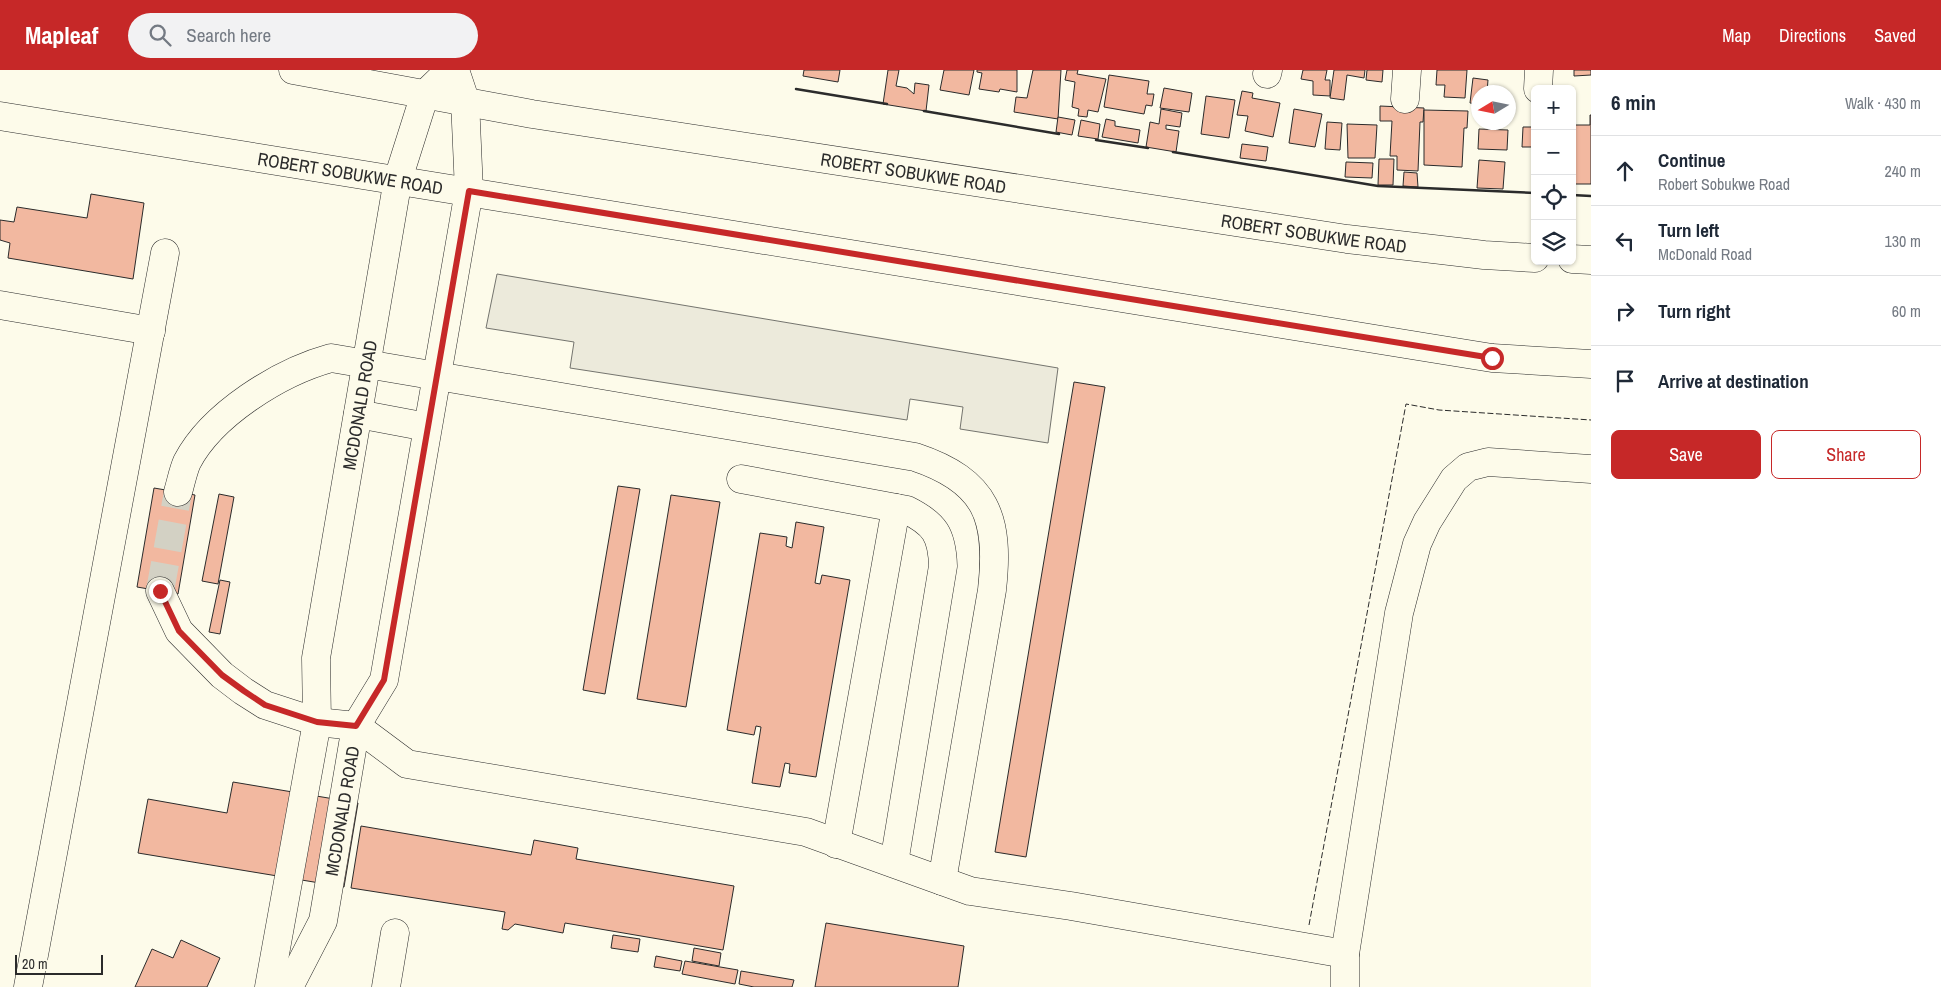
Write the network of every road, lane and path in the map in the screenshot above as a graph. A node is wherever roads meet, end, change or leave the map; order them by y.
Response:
1 (293, 70) edge
2 (450, 70) edge
3 (455, 70) edge
4 (1407, 70) edge
5 (1539, 70) edge
6 (1538, 85) edge
7 (425, 94) junction
8 (1405, 99) dead end
9 (465, 100) junction
10 (0, 116) edge
11 (398, 179) junction
12 (469, 191) junction
13 (165, 253) dead end
14 (1531, 258) edge
15 (1576, 259) edge
16 (1591, 260) edge
17 (0, 305) edge
18 (151, 331) junction
19 (366, 363) junction
20 (1591, 364) edge
21 (436, 376) junction
22 (358, 414) junction
23 (427, 427) junction
24 (1591, 469) edge
25 (741, 479) dead end
26 (178, 492) tunnel mouth
27 (896, 508) junction
28 (160, 591) tunnel mouth
29 (317, 722) junction
30 (356, 726) junction
31 (836, 844) junction
32 (894, 863) junction
33 (942, 881) junction
34 (395, 933) dead end
35 (1345, 954) junction
36 (28, 987) edge
37 (269, 987) edge
38 (289, 987) edge
39 (386, 987) edge
40 (1345, 987) edge

1 - 7 main road, ROBERT SOBUKWE ROAD
2 - 7 main road
3 - 9 main road, MCDONALD ROAD
4 - 8 main road
5 - 6 main road
7 - 9 main road, ROBERT SOBUKWE ROAD
7 - 11 main road, MCDONALD ROAD
9 - 12 main road, MCDONALD ROAD
9 - 14 main road, ROBERT SOBUKWE ROAD
10 - 11 main road, ROBERT SOBUKWE ROAD
11 - 12 main road, ROBERT SOBUKWE ROAD
11 - 19 main road, MCDONALD ROAD
12 - 20 main road, ROBERT SOBUKWE ROAD
12 - 21 main road, MCDONALD ROAD
13 - 18 main road
15 - 16 main road
17 - 18 main road
18 - 36 main road
19 - 21 main road
19 - 22 main road, MCDONALD ROAD
19 - 26 main road
21 - 23 main road, MCDONALD ROAD
21 - 33 main road
22 - 23 main road
22 - 29 main road, MCDONALD ROAD
23 - 30 main road, MCDONALD ROAD
24 - 35 main road
25 - 27 main road
27 - 31 main road
27 - 32 main road
28 - 29 main road
29 - 30 main road
29 - 37 main road, MCDONALD ROAD
30 - 31 main road
30 - 38 main road, MCDONALD ROAD
31 - 32 main road
32 - 33 main road
33 - 35 main road
34 - 39 main road
35 - 40 main road

